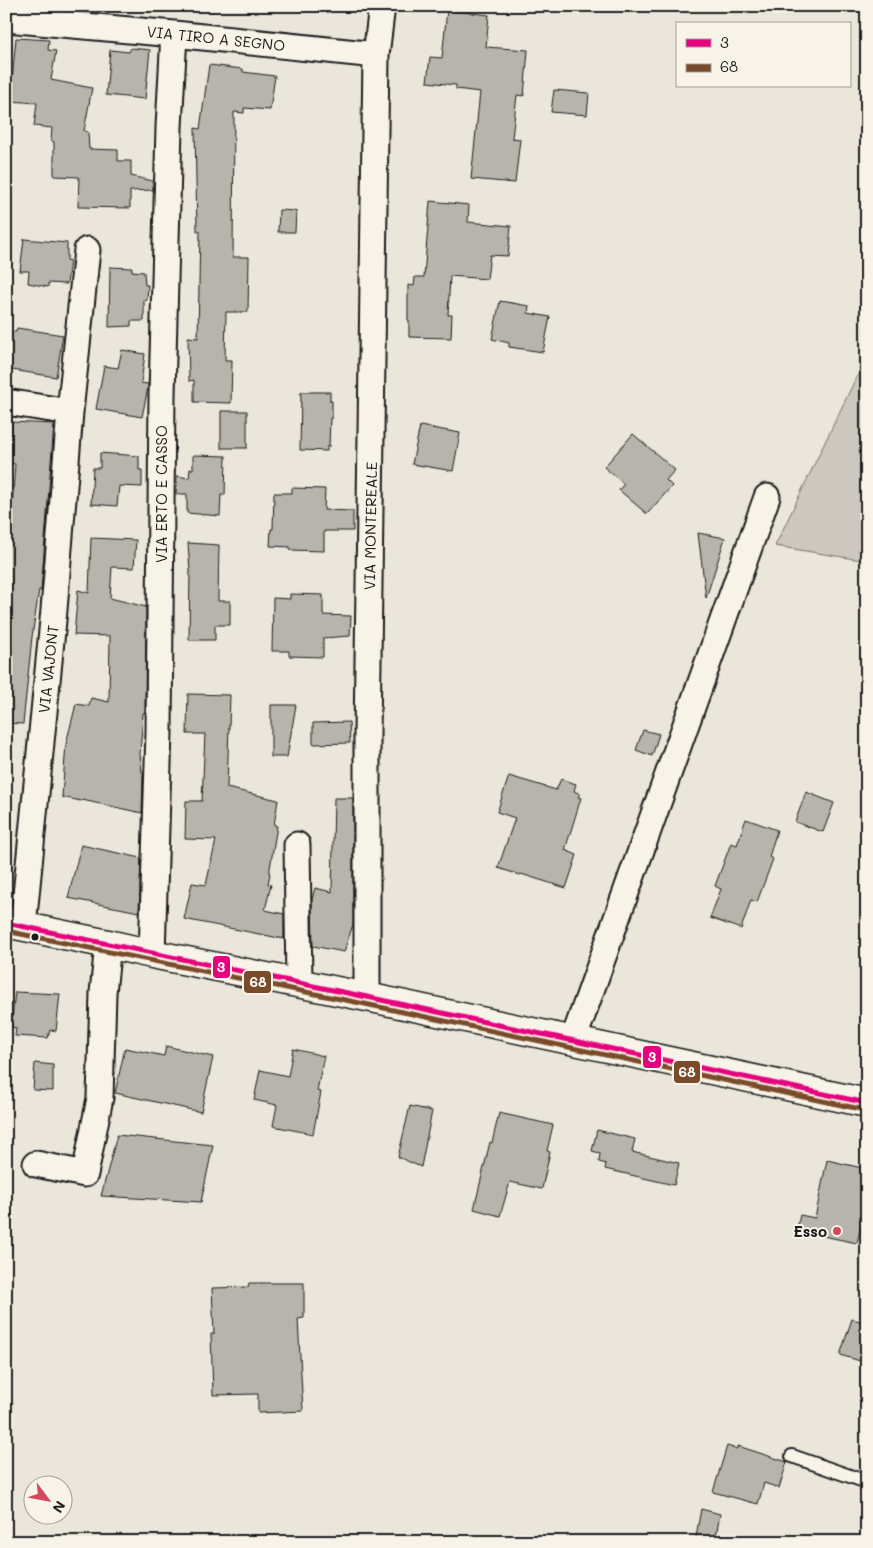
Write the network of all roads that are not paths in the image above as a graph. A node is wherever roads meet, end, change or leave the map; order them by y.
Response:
1 (382, 6) edge
2 (6, 19) edge
3 (174, 34) junction
4 (376, 55) junction
5 (87, 250) dead end
6 (6, 402) edge
7 (70, 412) junction
8 (768, 497) dead end
9 (298, 846) dead end
10 (15, 924) edge
11 (108, 944) junction
12 (152, 954) junction
13 (300, 984) junction
14 (366, 997) junction
15 (573, 1041) junction
16 (867, 1103) edge
17 (36, 1164) dead end
18 (792, 1456) dead end
19 (867, 1482) edge

1 - 4 street
2 - 3 street, VIA TIRO A SEGNO
3 - 4 street, VIA TIRO A SEGNO
3 - 12 street, VIA ERTO E CASSO
4 - 14 street, VIA MONTEREALE
5 - 7 street, VIA VAJONT
6 - 7 street
7 - 10 street, VIA VAJONT
8 - 15 street
9 - 13 street
10 - 11 main road
11 - 12 main road
11 - 17 street
12 - 13 main road
13 - 14 main road
14 - 15 main road
15 - 16 main road
18 - 19 lane

